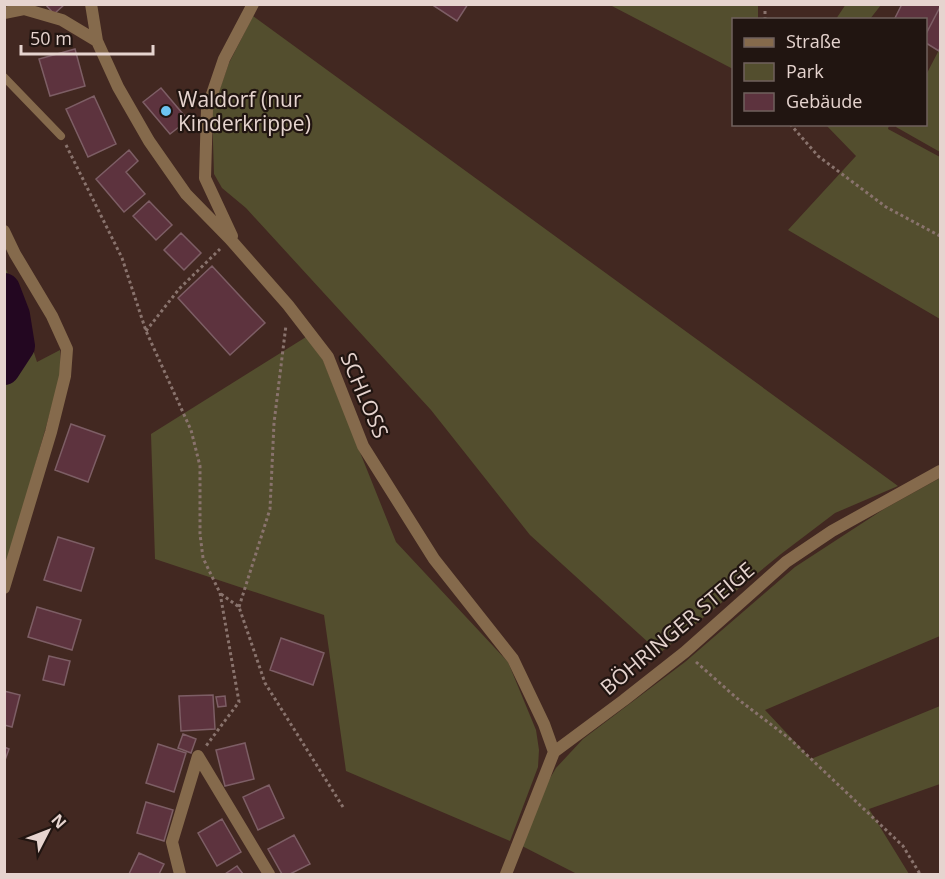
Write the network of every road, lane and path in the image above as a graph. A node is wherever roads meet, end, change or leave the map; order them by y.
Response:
1 (91, 4) edge
2 (253, 4) edge
3 (765, 11) dead end
4 (4, 13) edge
5 (765, 18) edge
6 (97, 40) junction
7 (4, 77) edge
8 (792, 126) edge
9 (61, 136) joint
10 (4, 231) edge
11 (940, 236) edge
12 (234, 244) junction
13 (288, 305) junction
14 (146, 331) junction
15 (940, 471) edge
16 (4, 588) edge
17 (220, 593) junction
18 (239, 607) junction
19 (685, 652) junction
20 (554, 752) junction
21 (198, 756) junction
22 (343, 807) dead end
23 (180, 874) edge
24 (269, 874) edge
25 (506, 874) edge
26 (920, 874) edge

1 - 6 street, SCHLOSS
2 - 12 street
3 - 5 path
4 - 6 street
6 - 12 street, SCHLOSS
7 - 9 lane
8 - 11 path
9 - 14 path
10 - 16 street
12 - 13 street, SCHLOSS
12 - 14 path
13 - 18 path
13 - 20 street, SCHLOSS
14 - 17 path
15 - 19 street, BÖHRINGER STEIGE
17 - 18 path
17 - 21 path
18 - 22 path
19 - 20 street, BÖHRINGER STEIGE
19 - 26 path
20 - 25 street
21 - 23 street
21 - 24 street

